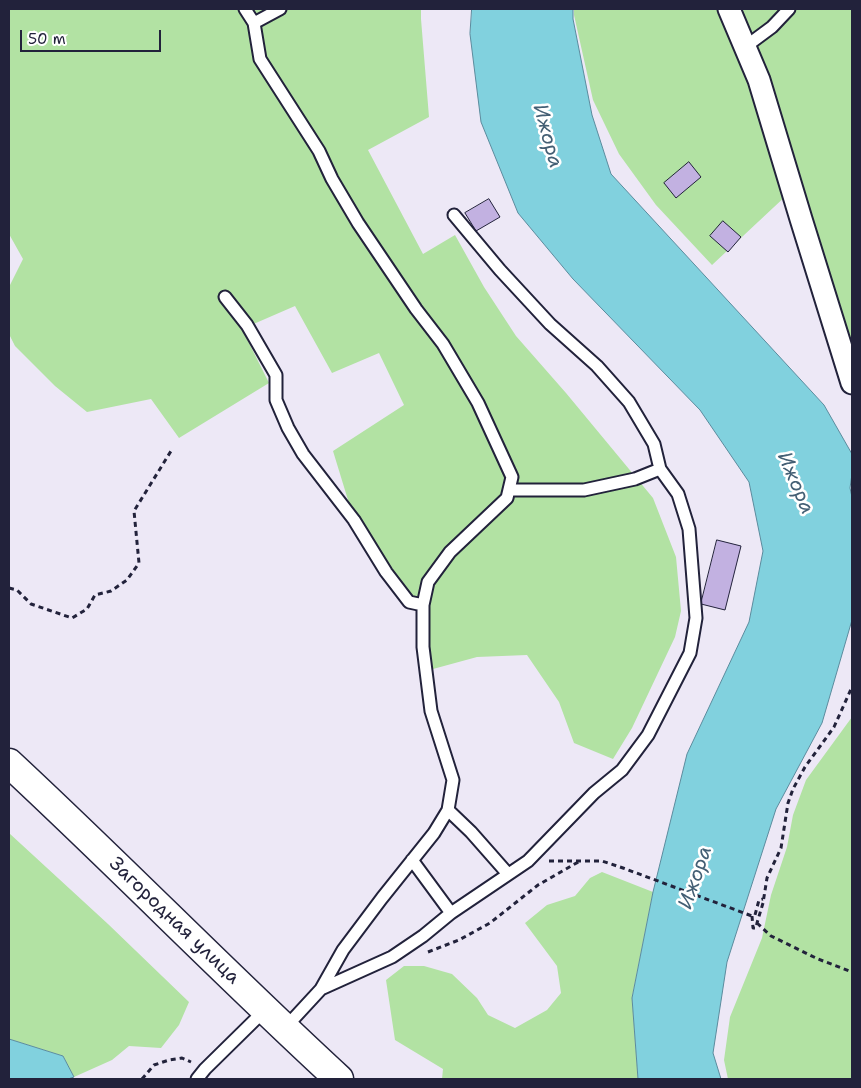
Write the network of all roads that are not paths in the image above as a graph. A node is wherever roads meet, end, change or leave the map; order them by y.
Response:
1 (245, 9) edge
2 (280, 9) edge
3 (729, 9) edge
4 (790, 9) edge
5 (254, 23) junction
6 (745, 47) junction
7 (454, 215) dead end
8 (225, 297) dead end
9 (852, 383) edge
10 (660, 469) junction
11 (509, 490) junction
12 (423, 605) junction
13 (9, 764) edge
14 (448, 810) junction
15 (412, 860) junction
16 (508, 874) junction
17 (451, 913) junction
18 (321, 989) junction
19 (265, 1010) junction
20 (285, 1028) junction
21 (316, 1067) edge
22 (197, 1079) edge
23 (339, 1079) edge

1 - 5 lane
2 - 5 lane
3 - 6 street
4 - 6 lane
5 - 11 lane
6 - 9 street
7 - 10 lane
8 - 12 lane
10 - 11 lane
10 - 16 lane
11 - 12 lane
12 - 14 lane
13 - 19 main road, Загородная улица
14 - 15 lane
14 - 16 lane
15 - 17 lane
15 - 18 lane
16 - 17 lane
17 - 18 lane
18 - 20 lane
19 - 20 main road, Загородная улица
19 - 22 lane
20 - 21 main road, Загородная улица
21 - 23 main road, Загородная улица

